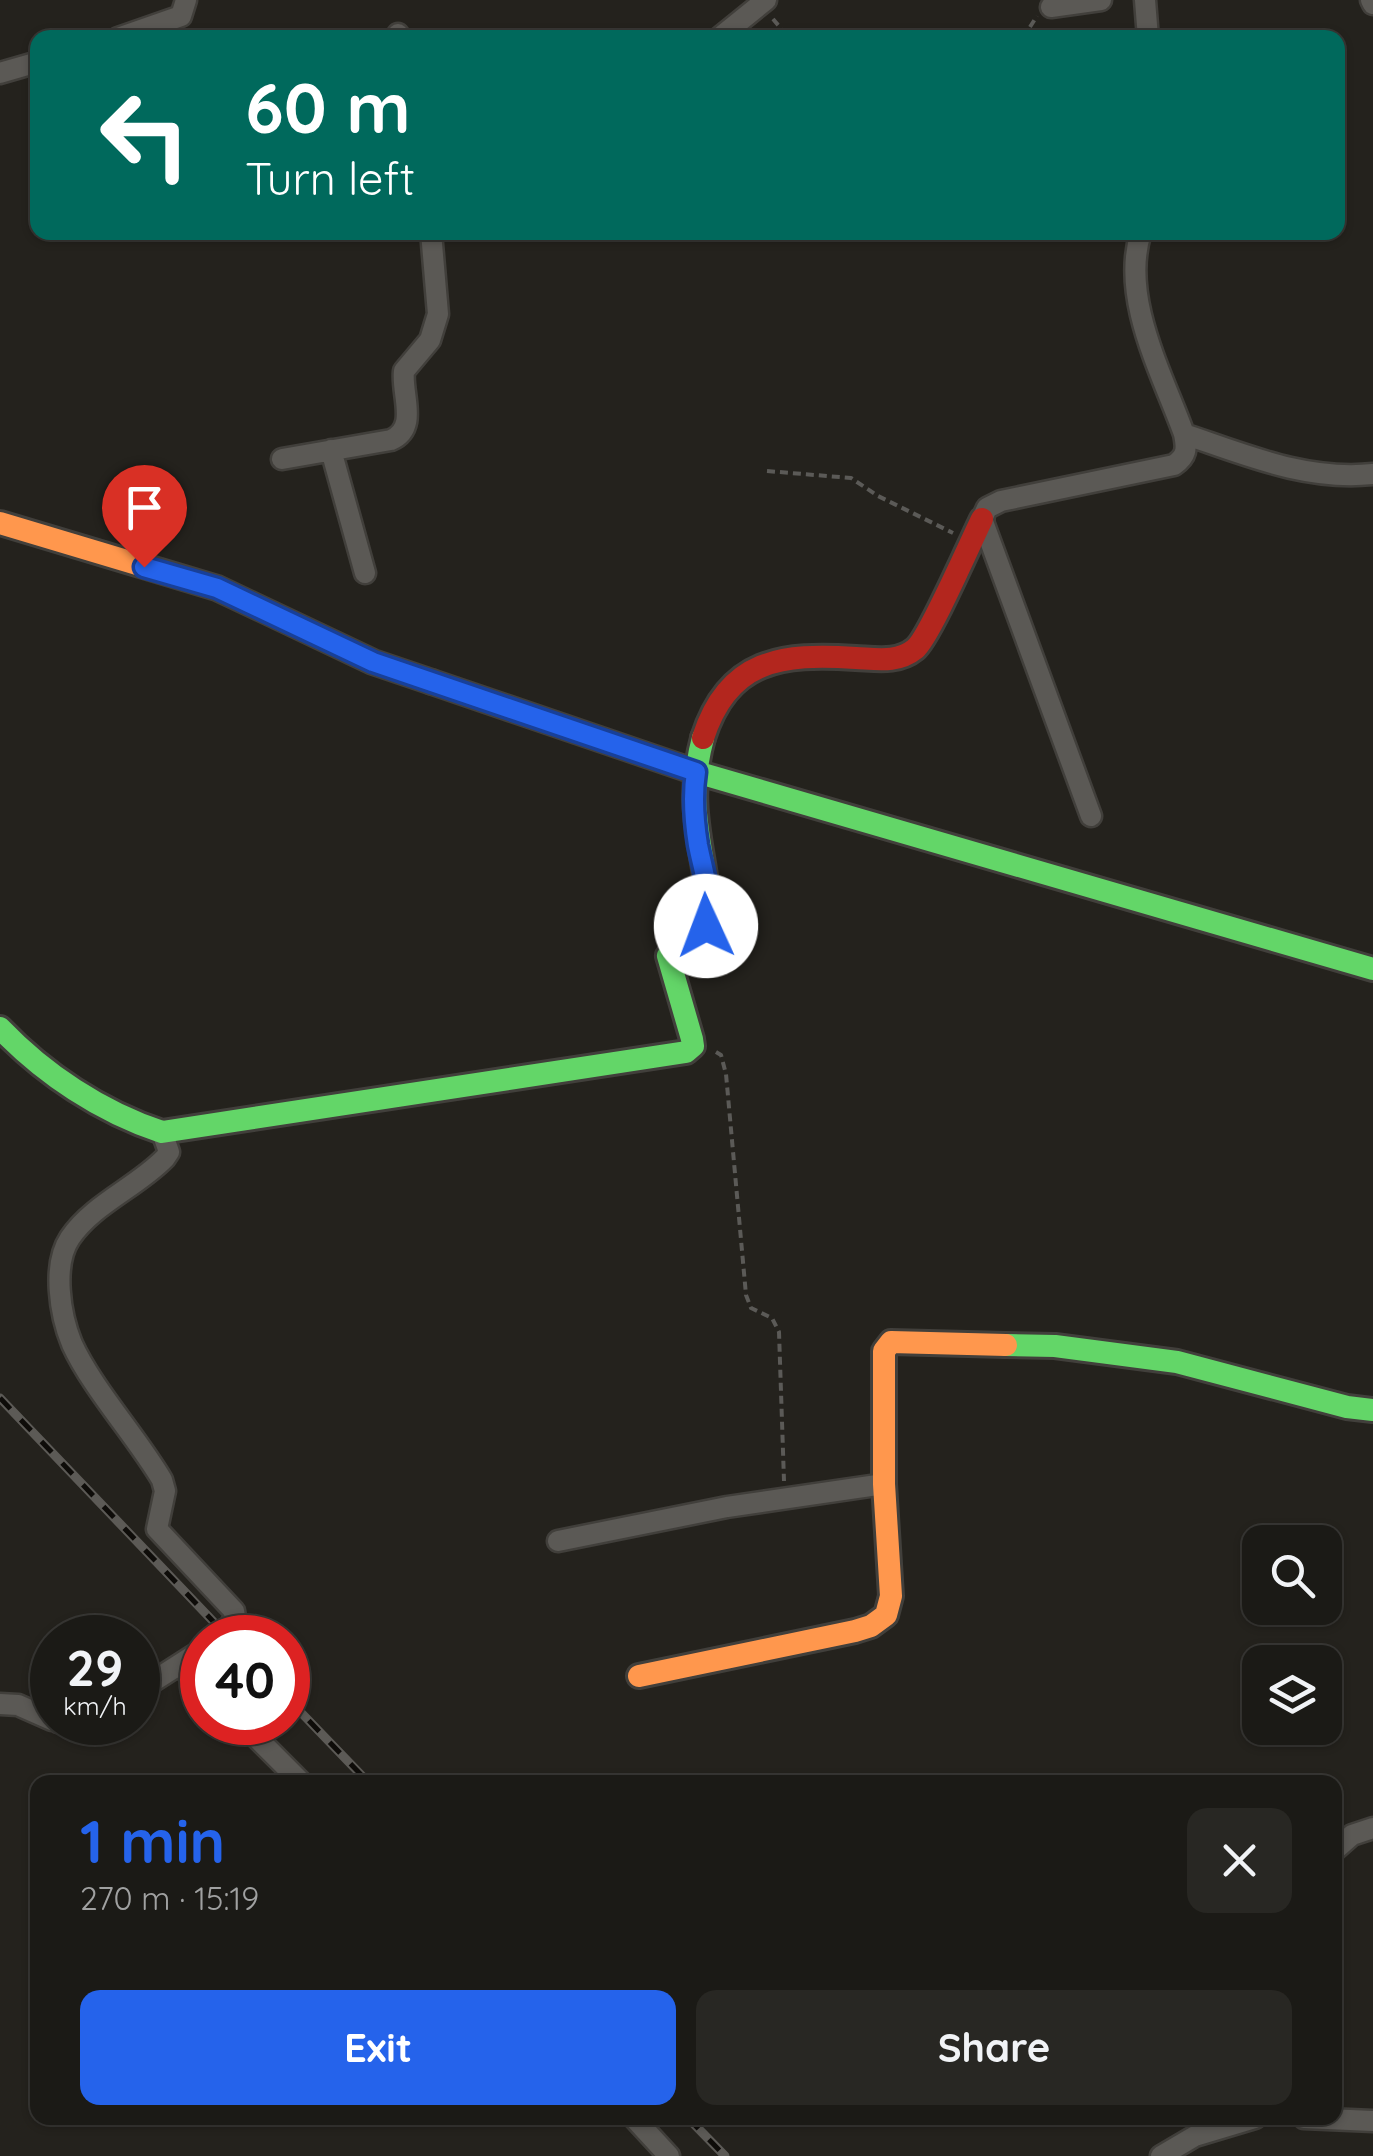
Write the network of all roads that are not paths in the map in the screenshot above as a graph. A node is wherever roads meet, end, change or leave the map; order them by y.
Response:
1 (186, 0) edge
2 (1101, 0) edge
3 (1145, 0) edge
4 (763, 2) edge
5 (1051, 7) dead end
6 (143, 30) edge
7 (730, 30) edge
8 (1147, 30) edge
9 (30, 64) edge
10 (0, 73) edge
11 (432, 240) edge
12 (1139, 240) edge
13 (1184, 434) junction
14 (331, 450) junction
15 (282, 459) dead end
16 (1373, 474) edge
17 (982, 519) junction
18 (0, 523) edge
19 (365, 573) dead end
20 (696, 772) junction
21 (1091, 816) dead end
22 (1373, 969) edge
23 (0, 1028) edge
24 (162, 1132) junction
25 (1373, 1410) edge
26 (884, 1484) junction
27 (558, 1541) dead end
28 (235, 1615) edge
29 (179, 1664) edge
30 (160, 1676) edge
31 (639, 1676) dead end
32 (0, 1704) edge
33 (30, 1710) edge
34 (265, 1745) edge
35 (294, 1775) edge
36 (1373, 1828) edge
37 (1342, 1844) edge
38 (1342, 2120) edge
39 (1373, 2121) edge
40 (640, 2125) edge
41 (1232, 2125) edge
42 (669, 2156) edge
43 (1161, 2156) edge

1 - 6 street
2 - 5 street
3 - 8 street
4 - 7 street
9 - 10 street
11 - 14 street
12 - 13 street
13 - 16 street
13 - 17 street
14 - 15 street
14 - 19 street
17 - 20 street
17 - 21 street
18 - 20 street
20 - 22 street
20 - 24 street
23 - 24 street
24 - 28 street
25 - 26 street
26 - 27 street
26 - 31 street
29 - 30 street
32 - 33 street
34 - 35 street
36 - 37 street
38 - 39 street
40 - 42 street
41 - 43 street

